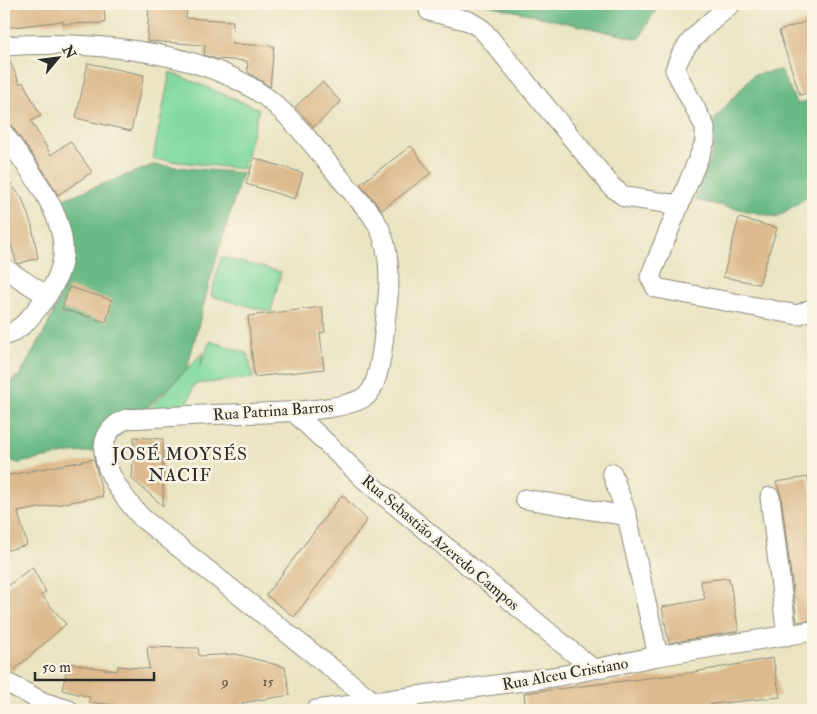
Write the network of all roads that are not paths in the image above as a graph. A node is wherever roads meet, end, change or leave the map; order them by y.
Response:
1 (731, 4) edge
2 (429, 11) dead end
3 (4, 46) edge
4 (4, 134) edge
5 (679, 206) junction
6 (4, 268) edge
7 (47, 296) junction
8 (813, 308) edge
9 (4, 336) edge
10 (294, 412) junction
11 (612, 473) dead end
12 (770, 497) dead end
13 (525, 499) dead end
14 (626, 516) junction
15 (813, 631) edge
16 (787, 636) junction
17 (658, 656) junction
18 (593, 669) junction
19 (4, 681) edge
20 (374, 702) junction
21 (69, 710) edge
22 (316, 710) edge

1 - 5 street
2 - 5 street
3 - 10 street, Rua Patrina Barros
4 - 7 street
5 - 8 street
6 - 7 street
7 - 9 street
10 - 18 street, Rua Sebastião Azeredo Campos
10 - 20 street, Rua Patrina Barros
11 - 14 street
12 - 16 street
13 - 14 street
14 - 17 street
15 - 16 street, Rua Alceu Cristiano
16 - 17 street, Rua Alceu Cristiano
17 - 18 street, Rua Alceu Cristiano
18 - 20 street, Rua Alceu Cristiano
19 - 21 street
20 - 22 street, Rua Alceu Cristiano

